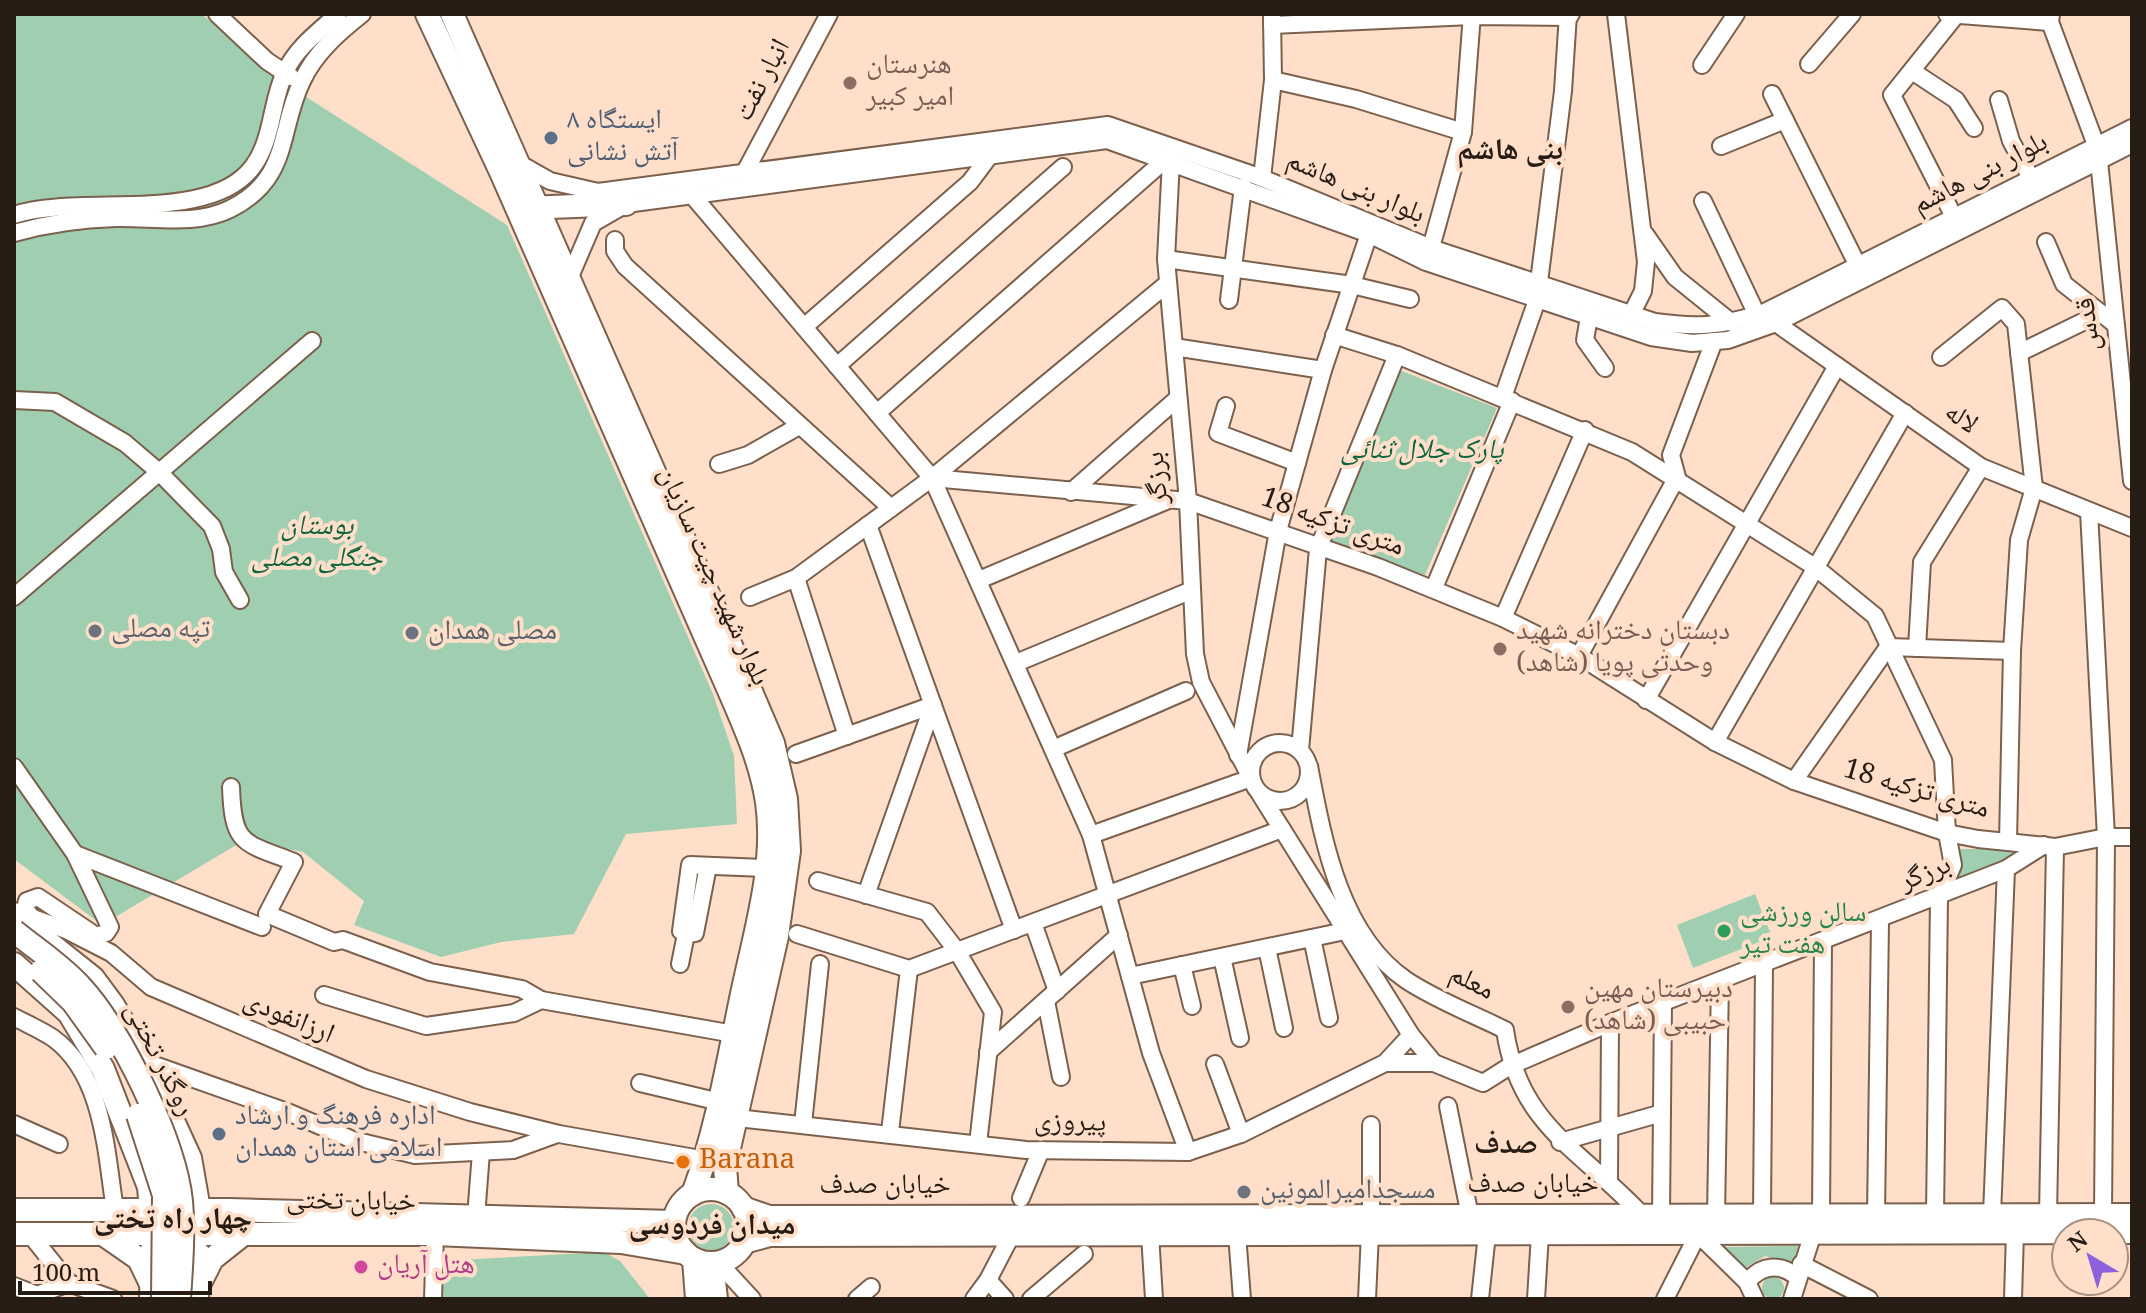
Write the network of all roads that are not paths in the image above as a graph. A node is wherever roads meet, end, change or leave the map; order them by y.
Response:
1 (338, 14) edge
2 (362, 14) edge
3 (427, 14) edge
4 (452, 14) edge
5 (829, 14) edge
6 (1616, 14) edge
7 (1736, 14) edge
8 (1852, 14) edge
9 (1472, 15) edge
10 (1570, 15) edge
11 (1953, 15) edge
12 (223, 16) edge
13 (2050, 18) edge
14 (1272, 19) edge
15 (1809, 64) dead end
16 (1702, 65) dead end
17 (1912, 71) junction
18 (284, 73) junction
19 (1273, 80) junction
20 (301, 82) junction
21 (1772, 94) dead end
22 (1999, 100) dead end
23 (1785, 120) junction
24 (1974, 128) dead end
25 (2132, 128) edge
26 (1463, 132) junction
27 (2132, 144) edge
28 (1721, 146) dead end
29 (2098, 153) junction
30 (991, 154) junction
31 (1168, 160) junction
32 (520, 164) junction
33 (1063, 167) dead end
34 (1262, 178) junction
35 (2031, 178) junction
36 (746, 180) junction
37 (691, 187) junction
38 (1243, 187) junction
39 (1703, 201) dead end
40 (626, 204) junction
41 (528, 208) junction
42 (14, 215) edge
43 (1954, 217) junction
44 (1641, 228) junction
45 (14, 233) edge
46 (1369, 234) junction
47 (615, 240) dead end
48 (2046, 242) dead end
49 (1429, 255) junction
50 (1166, 259) junction
51 (1858, 266) junction
52 (1233, 268) junction
53 (569, 279) junction
54 (1539, 282) junction
55 (1168, 283) junction
56 (1352, 285) junction
57 (1410, 299) dead end
58 (1229, 300) dead end
59 (1537, 300) junction
60 (2101, 313) junction
61 (1631, 315) junction
62 (1757, 315) junction
63 (1589, 317) junction
64 (1732, 323) junction
65 (1776, 323) junction
66 (2116, 325) junction
67 (804, 327) junction
68 (1334, 335) junction
69 (312, 341) dead end
70 (1714, 341) junction
71 (1174, 347) junction
72 (2019, 353) junction
73 (1397, 355) junction
74 (1941, 357) dead end
75 (837, 366) junction
76 (1837, 366) junction
77 (1605, 368) dead end
78 (1323, 370) junction
79 (2126, 373) edge
80 (1178, 398) junction
81 (1507, 399) junction
82 (14, 400) edge
83 (1226, 406) dead end
84 (877, 413) junction
85 (1905, 413) junction
86 (799, 426) junction
87 (1585, 430) junction
88 (1297, 463) junction
89 (719, 464) dead end
90 (1981, 467) junction
91 (159, 472) junction
92 (1677, 477) junction
93 (932, 478) junction
94 (2132, 481) edge
95 (2034, 488) junction
96 (1071, 492) junction
97 (1170, 500) junction
98 (1188, 501) junction
99 (891, 508) junction
100 (2089, 511) junction
101 (1750, 523) junction
102 (868, 525) junction
103 (2132, 528) edge
104 (1278, 531) junction
105 (1318, 549) junction
106 (1815, 567) junction
107 (796, 578) junction
108 (979, 580) junction
109 (1434, 588) junction
110 (1192, 590) junction
111 (14, 597) edge
112 (750, 597) dead end
113 (240, 600) dead end
114 (1503, 618) junction
115 (1888, 647) junction
116 (1917, 648) junction
117 (2012, 651) junction
118 (1579, 656) junction
119 (1016, 663) junction
120 (1186, 691) dead end
121 (1646, 700) junction
122 (933, 705) junction
123 (847, 736) junction
124 (1715, 742) junction
125 (1053, 749) junction
126 (1300, 750) junction
127 (796, 754) dead end
128 (1238, 755) junction
129 (1309, 766) junction
130 (14, 767) edge
131 (1251, 778) junction
132 (1794, 781) junction
133 (231, 787) dead end
134 (1260, 794) junction
135 (1282, 829) junction
136 (1947, 833) junction
137 (1091, 835) junction
138 (2106, 837) junction
139 (2132, 837) edge
140 (2008, 842) junction
141 (2049, 846) junction
142 (75, 854) junction
143 (766, 868) junction
144 (2006, 869) junction
145 (818, 881) dead end
146 (866, 895) junction
147 (1108, 895) junction
148 (1939, 898) junction
149 (19, 914) edge
150 (265, 921) junction
151 (1880, 921) junction
152 (1033, 923) junction
153 (1014, 930) junction
154 (14, 931) edge
155 (1345, 931) junction
156 (797, 934) dead end
157 (1119, 935) junction
158 (1312, 938) junction
159 (1823, 943) junction
160 (1267, 948) junction
161 (14, 951) edge
162 (957, 951) junction
163 (1222, 957) junction
164 (14, 964) edge
165 (680, 964) dead end
166 (820, 964) dead end
167 (1182, 965) junction
168 (1764, 965) junction
169 (909, 969) junction
170 (1130, 976) junction
171 (1720, 981) junction
172 (324, 995) dead end
173 (1051, 996) junction
174 (541, 1000) junction
175 (1663, 1003) junction
176 (1192, 1006) dead end
177 (14, 1017) edge
178 (1329, 1018) dead end
179 (1610, 1023) junction
180 (1284, 1028) dead end
181 (734, 1034) junction
182 (1411, 1035) junction
183 (1240, 1038) dead end
184 (988, 1052) junction
185 (146, 1062) junction
186 (1385, 1063) junction
187 (1434, 1063) junction
188 (1215, 1064) dead end
189 (1510, 1066) junction
190 (1061, 1077) dead end
191 (640, 1083) dead end
192 (720, 1102) junction
193 (1448, 1106) dead end
194 (1662, 1113) junction
195 (737, 1118) junction
196 (14, 1124) edge
197 (803, 1124) junction
198 (1371, 1125) dead end
199 (1609, 1129) junction
200 (890, 1132) junction
201 (559, 1134) junction
202 (1241, 1134) junction
203 (132, 1140) junction
204 (1560, 1142) junction
205 (59, 1144) dead end
206 (978, 1144) junction
207 (1041, 1150) junction
208 (481, 1152) junction
209 (1188, 1152) junction
210 (190, 1158) junction
211 (706, 1160) junction
212 (1609, 1179) junction
213 (196, 1182) junction
214 (149, 1187) junction
215 (693, 1194) junction
216 (1021, 1198) dead end
217 (735, 1200) junction
218 (14, 1210) edge
219 (118, 1210) junction
220 (153, 1210) junction
221 (200, 1210) junction
222 (1876, 1215) junction
223 (1935, 1215) junction
224 (1992, 1215) junction
225 (2048, 1215) junction
226 (2103, 1215) junction
227 (2132, 1215) edge
228 (1470, 1216) junction
229 (1652, 1216) junction
230 (1716, 1216) junction
231 (1762, 1216) junction
232 (476, 1217) junction
233 (248, 1222) junction
234 (674, 1222) junction
235 (1817, 1224) junction
236 (1371, 1225) junction
237 (2015, 1232) junction
238 (2132, 1232) edge
239 (102, 1233) junction
240 (202, 1233) junction
241 (21, 1234) edge
242 (435, 1234) junction
243 (1012, 1234) junction
244 (1150, 1234) junction
245 (1237, 1234) junction
246 (1487, 1234) junction
247 (1540, 1234) junction
248 (1698, 1234) junction
249 (744, 1242) junction
250 (153, 1244) junction
251 (1084, 1254) dead end
252 (702, 1259) junction
253 (1799, 1270) junction
254 (988, 1280) junction
255 (1747, 1282) junction
256 (69, 1283) junction
257 (14, 1286) edge
258 (871, 1287) dead end
259 (155, 1294) edge
260 (191, 1296) edge
261 (36, 1297) edge
262 (113, 1299) edge
263 (433, 1299) edge
264 (697, 1299) edge
265 (716, 1299) edge
266 (752, 1299) edge
267 (857, 1299) edge
268 (974, 1299) edge
269 (1005, 1299) edge
270 (1031, 1299) edge
271 (1154, 1299) edge
272 (1242, 1299) edge
273 (1367, 1299) edge
274 (1480, 1299) edge
275 (1536, 1299) edge
276 (1665, 1299) edge
277 (1755, 1299) edge
278 (1792, 1299) edge
279 (1868, 1299) edge
280 (2013, 1299) edge

1 - 18 street
2 - 20 street
3 - 41 main road, بلوار شهید چیت سازیان
4 - 32 main road, بلوار شهید چیت سازیان
5 - 36 street, انبار نفت
6 - 44 street
7 - 16 street
8 - 15 street
9 - 10 street
9 - 14 street
9 - 26 street
10 - 54 street
11 - 13 street
11 - 17 street
12 - 18 street
13 - 29 street, قدس
14 - 19 street
17 - 24 street
17 - 43 street
18 - 20 street
18 - 42 street
19 - 26 street
19 - 34 street
20 - 45 street
21 - 23 street
22 - 35 street
23 - 28 street
23 - 51 street
25 - 29 street, بلوار بنی هاشم
26 - 49 street
27 - 29 street, بلوار بنی هاشم
29 - 35 street, بلوار بنی هاشم
29 - 65 street, بلوار بنی هاشم
29 - 66 street, قدس
30 - 31 street, بلوار بنی هاشم
30 - 36 street, بلوار بنی هاشم
30 - 67 street
31 - 38 street, بلوار بنی هاشم
31 - 50 street, برزگر
31 - 84 street
32 - 37 street, بلوار بنی هاشم
32 - 41 main road, بلوار شهید چیت سازیان
33 - 75 street
34 - 36 street, بلوار بنی هاشم
34 - 49 street, بلوار بنی هاشم
35 - 43 street, بلوار بنی هاشم
36 - 37 street, بلوار بنی هاشم
37 - 40 street, بلوار بنی هاشم
37 - 67 street
38 - 46 street, بلوار بنی هاشم
38 - 52 street
39 - 62 street
40 - 41 main road
40 - 53 street, بلوار بنی هاشم
41 - 53 main road, بلوار شهید چیت سازیان
41 - 143 main road, بلوار شهید چیت سازیان
43 - 51 street, بلوار بنی هاشم
44 - 61 street
44 - 64 street
46 - 49 street, بلوار بنی هاشم
46 - 56 street
47 - 86 street
48 - 60 street
49 - 54 street, بلوار بنی هاشم
49 - 59 street, بلوار بنی هاشم
50 - 52 street
50 - 55 street, برزگر
51 - 62 street, بلوار بنی هاشم
52 - 56 street
52 - 58 street
53 - 195 main road, بلوار شهید چیت سازیان
54 - 61 street, بلوار بنی هاشم
55 - 71 street, برزگر
55 - 93 street
56 - 57 street
56 - 68 street
59 - 63 street, بلوار بنی هاشم
59 - 81 street
60 - 66 street
60 - 72 street
61 - 64 street, بلوار بنی هاشم
62 - 64 street, بلوار بنی هاشم
63 - 70 street, بلوار بنی هاشم
63 - 77 street
65 - 70 street, بلوار بنی هاشم
65 - 76 street, لاله
66 - 79 street, قدس
67 - 75 street
68 - 73 street
68 - 78 street
69 - 91 street
70 - 92 street
71 - 78 street
71 - 80 street, برزگر
72 - 74 street
72 - 95 street
73 - 81 street
73 - 105 street
75 - 84 street
76 - 85 street, لاله
76 - 101 street
78 - 88 street
79 - 94 street, قدس
80 - 96 street
80 - 98 street, برزگر
81 - 87 street
81 - 109 street
82 - 91 street
83 - 88 street
84 - 93 street
85 - 90 street, لاله
85 - 106 street
86 - 89 street
86 - 99 street
87 - 92 street
87 - 114 street
88 - 104 street
90 - 95 street, لاله
90 - 116 street
91 - 111 street
91 - 113 street
92 - 101 street
92 - 118 street
93 - 96 street, 18 متری تزکیه
93 - 99 street
93 - 108 street
95 - 100 street, لاله
95 - 117 street
96 - 97 street, 18 متری تزکیه
97 - 98 street, 18 متری تزکیه
97 - 108 street
98 - 104 street, 18 متری تزکیه
98 - 110 street, برزگر
99 - 102 street
100 - 103 street, لاله
100 - 138 street
101 - 106 street
101 - 121 street
102 - 107 street
102 - 122 street
104 - 105 street, 18 متری تزکیه
104 - 128 street
105 - 109 street, 18 متری تزکیه
105 - 126 street
106 - 115 street
106 - 124 street
107 - 112 street
107 - 123 street
108 - 119 street
109 - 114 street, 18 متری تزکیه
110 - 119 street
110 - 128 street, برزگر
114 - 118 street, 18 متری تزکیه
115 - 116 street
115 - 132 street
115 - 136 street
116 - 117 street
117 - 140 street
118 - 121 street, 18 متری تزکیه
119 - 125 street
120 - 125 street
121 - 124 street, 18 متری تزکیه
122 - 123 street
122 - 146 street
122 - 153 street
123 - 127 street
124 - 132 street, 18 متری تزکیه
125 - 137 street
126 - 129 street
126 - 131 street
128 - 131 street, برزگر
129 - 134 street
129 - 189 street, معلم
130 - 142 street
131 - 134 street
131 - 137 street
132 - 136 street, 18 متری تزکیه
133 - 150 street
134 - 135 street
135 - 147 street
135 - 155 street
136 - 140 street, 18 متری تزکیه
136 - 148 street
137 - 147 street
138 - 139 street
138 - 141 street
138 - 226 street
140 - 141 street, 18 متری تزکیه
141 - 144 street, برزگر
141 - 225 street
142 - 149 street
142 - 150 street
143 - 165 street
143 - 181 main road, بلوار شهید چیت سازیان
144 - 148 street, برزگر
144 - 224 street
145 - 146 street
146 - 162 street
147 - 152 street
147 - 157 street
148 - 151 street, برزگر
148 - 223 street
149 - 185 main road
149 - 201 street, ارزانفودی
150 - 174 street
151 - 159 street, برزگر
151 - 222 street
152 - 153 street
152 - 173 street
153 - 162 street
154 - 260 main road, روگذر تختی, bridge
155 - 158 street
155 - 182 street
156 - 169 street
157 - 170 street
157 - 173 street
158 - 160 street
158 - 178 street
159 - 168 street, برزگر
159 - 235 street
160 - 163 street
160 - 180 street
161 - 259 main road, روگذر تختی, bridge
162 - 169 street
162 - 184 street
163 - 167 street
163 - 183 street
164 - 203 main road
166 - 197 street
167 - 170 street
167 - 176 street
168 - 171 street, برزگر
168 - 231 street
169 - 200 street
170 - 209 street
171 - 175 street, برزگر
171 - 230 street
172 - 174 street
173 - 184 street
173 - 190 street
174 - 181 street
175 - 179 street, برزگر
175 - 194 street
177 - 219 street
179 - 189 street, برزگر
179 - 199 street
181 - 192 main road, بلوار شهید چیت سازیان
182 - 186 street
182 - 187 street
184 - 206 street
185 - 208 street
185 - 210 main road
186 - 187 street
186 - 202 street, پیروزی
187 - 189 street
188 - 202 street
189 - 204 street
191 - 192 street
192 - 211 main road, بلوار شهید چیت سازیان
193 - 228 street
194 - 199 street
194 - 229 street
195 - 197 street, پیروزی
195 - 217 main road, بلوار شهید چیت سازیان
196 - 205 street
197 - 200 street, پیروزی
198 - 236 street
199 - 204 street
199 - 212 street
200 - 206 street, پیروزی
201 - 208 street
201 - 211 street, ارزانفودی
202 - 209 street, پیروزی
203 - 214 main road
203 - 219 main road
204 - 212 street
206 - 207 street, پیروزی
207 - 209 street, پیروزی
207 - 216 street
208 - 232 street
210 - 213 main road
210 - 233 main road
211 - 215 main road, بلوار شهید چیت سازیان
212 - 229 street
213 - 214 main road
213 - 221 main road
214 - 220 main road
215 - 217 main road
215 - 234 main road
217 - 236 main road, خیابان صدف
217 - 249 main road
218 - 219 main road, خیابان تختی
219 - 220 main road, خیابان تختی
220 - 221 main road, خیابان تختی
220 - 250 main road
221 - 233 main road, خیابان تختی
221 - 240 main road
222 - 223 main road, خیابان صدف
222 - 235 main road, خیابان صدف
223 - 224 main road, خیابان صدف
224 - 225 main road, خیابان صدف
225 - 226 main road, خیابان صدف
226 - 227 main road, خیابان صدف
228 - 229 main road, خیابان صدف
228 - 236 main road, خیابان صدف
229 - 230 main road, خیابان صدف
230 - 231 main road, خیابان صدف
231 - 235 main road, خیابان صدف
232 - 233 main road, خیابان تختی
232 - 234 main road, خیابان تختی
233 - 240 main road, خیابان تختی
233 - 242 main road, خیابان تختی
233 - 260 main road
234 - 252 main road
235 - 237 main road, خیابان صدف
235 - 248 main road, خیابان صدف
235 - 253 street
236 - 245 main road, خیابان صدف
236 - 246 main road, خیابان صدف
236 - 273 street
237 - 238 main road, خیابان صدف
237 - 280 street
239 - 241 main road, خیابان تختی
239 - 250 main road, خیابان تختی
239 - 259 main road
240 - 250 main road, خیابان تختی
241 - 256 street
242 - 252 main road, خیابان تختی
242 - 263 street
243 - 244 main road, خیابان صدف
243 - 249 main road, خیابان صدف
243 - 254 street
244 - 245 main road, خیابان صدف
244 - 271 street
245 - 272 street
246 - 247 main road, خیابان صدف
246 - 274 street
247 - 248 main road, خیابان صدف
247 - 275 street
248 - 255 street
248 - 276 street
249 - 252 main road
250 - 259 main road
250 - 260 main road
251 - 270 street
252 - 264 main road
252 - 265 main road
252 - 266 street
253 - 255 street
253 - 278 street
253 - 279 street
254 - 268 street
254 - 269 street
255 - 277 street
256 - 261 street
256 - 262 street
257 - 261 street
258 - 267 street

